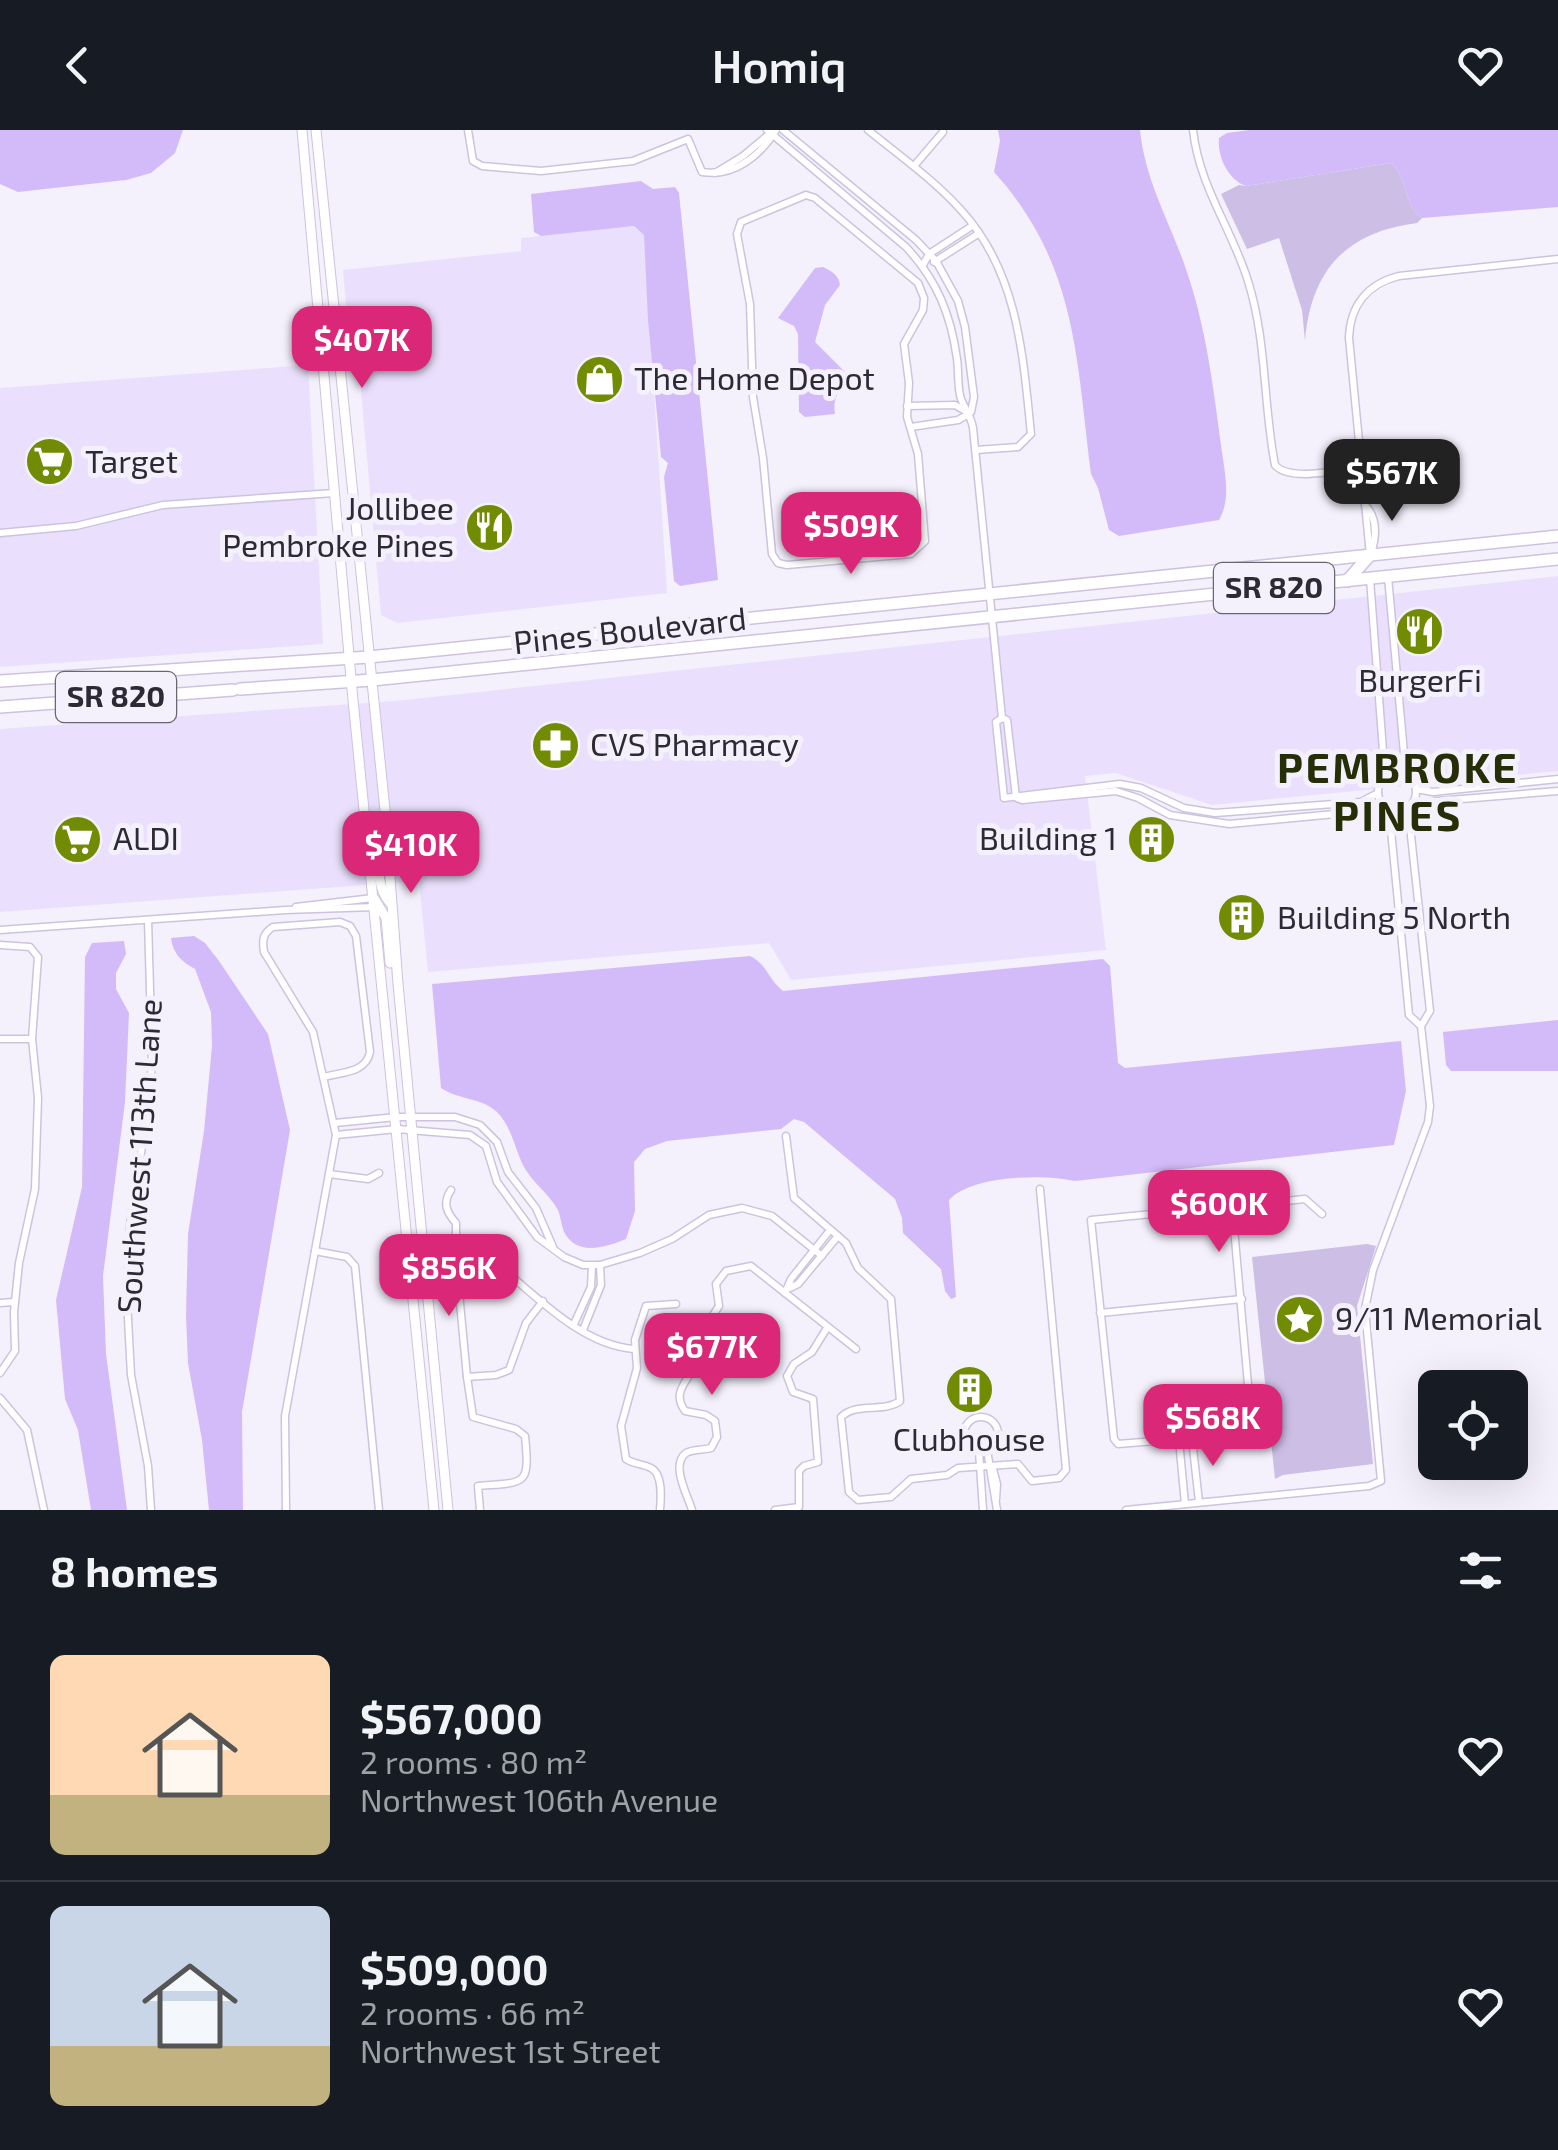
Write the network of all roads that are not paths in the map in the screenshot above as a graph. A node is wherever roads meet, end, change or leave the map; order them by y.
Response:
1 (302, 130) edge
2 (316, 130) edge
3 (468, 130) edge
4 (685, 130) edge
5 (868, 130) edge
6 (1193, 130) edge
7 (774, 131) edge
8 (943, 132) edge
9 (688, 139) junction
10 (914, 166) junction
11 (972, 226) junction
12 (978, 234) junction
13 (929, 254) junction
14 (1558, 259) edge
15 (936, 261) junction
16 (923, 265) junction
17 (907, 406) junction
18 (970, 413) junction
19 (911, 427) junction
20 (976, 450) junction
21 (1362, 467) junction
22 (335, 493) junction
23 (0, 533) edge
24 (1558, 536) edge
25 (1407, 552) junction
26 (1370, 555) junction
27 (1558, 558) edge
28 (1388, 576) junction
29 (1370, 578) junction
30 (1347, 581) junction
31 (988, 595) junction
32 (990, 616) junction
33 (370, 656) junction
34 (350, 658) junction
35 (372, 680) junction
36 (0, 681) edge
37 (352, 682) junction
38 (0, 707) edge
39 (1002, 718) junction
40 (1406, 775) junction
41 (1385, 777) junction
42 (1558, 779) edge
43 (1416, 789) junction
44 (1558, 791) edge
45 (1378, 793) junction
46 (1016, 797) junction
47 (1410, 806) junction
48 (1389, 809) junction
49 (366, 834) junction
50 (374, 903) junction
51 (392, 906) junction
52 (148, 920) junction
53 (0, 930) edge
54 (0, 946) edge
55 (398, 984) junction
56 (1421, 1026) junction
57 (32, 1038) junction
58 (0, 1039) edge
59 (324, 1077) junction
60 (396, 1117) junction
61 (411, 1117) junction
62 (335, 1123) junction
63 (397, 1129) junction
64 (412, 1131) junction
65 (336, 1135) junction
66 (786, 1136) dead end
67 (379, 1173) dead end
68 (328, 1174) junction
69 (1040, 1189) dead end
70 (450, 1190) dead end
71 (1232, 1206) junction
72 (1322, 1214) dead end
73 (834, 1234) junction
74 (553, 1248) junction
75 (315, 1250) junction
76 (818, 1253) junction
77 (456, 1261) junction
78 (596, 1265) junction
79 (787, 1291) junction
80 (1242, 1299) junction
81 (0, 1302) edge
82 (14, 1302) junction
83 (543, 1302) junction
84 (676, 1304) dead end
85 (14, 1312) junction
86 (0, 1313) edge
87 (1100, 1313) junction
88 (574, 1324) junction
89 (827, 1328) junction
90 (583, 1330) junction
91 (856, 1348) dead end
92 (634, 1349) junction
93 (0, 1373) edge
94 (467, 1377) junction
95 (0, 1398) edge
96 (1192, 1439) junction
97 (1179, 1440) junction
98 (983, 1450) junction
99 (1195, 1463) junction
100 (1182, 1464) junction
101 (986, 1466) junction
102 (981, 1494) junction
103 (994, 1496) junction
104 (1199, 1502) junction
105 (1185, 1504) junction
106 (44, 1510) edge
107 (151, 1510) edge
108 (286, 1510) edge
109 (378, 1510) edge
110 (434, 1510) edge
111 (448, 1510) edge
112 (480, 1510) edge
113 (660, 1510) edge
114 (692, 1510) edge
115 (775, 1510) edge
116 (983, 1510) edge
117 (997, 1510) edge
118 (1126, 1510) edge

1 - 22 main road
2 - 33 main road
3 - 9 street
4 - 9 street
5 - 10 street
6 - 21 street
7 - 9 street
7 - 13 street
7 - 16 street
8 - 10 street
10 - 11 street
11 - 12 street
11 - 13 street
12 - 15 street
12 - 20 street
13 - 15 street
13 - 16 street
14 - 21 street
15 - 16 street
15 - 18 street
16 - 18 street
17 - 18 street
17 - 19 street
17 - 19 street
18 - 19 street
18 - 20 street
20 - 31 street
21 - 26 street
22 - 23 street
22 - 34 main road
24 - 25 highway, Pines Boulevard / SR 820
25 - 26 highway, Pines Boulevard / SR 820
25 - 29 highway
26 - 30 highway
26 - 31 highway, Pines Boulevard / SR 820
27 - 28 highway, Pines Boulevard / SR 820
28 - 29 highway, Pines Boulevard / SR 820
28 - 40 street
29 - 30 highway, Pines Boulevard / SR 820
29 - 41 street
30 - 32 highway, Pines Boulevard / SR 820
31 - 32 street
31 - 33 highway, Pines Boulevard / SR 820
32 - 35 highway, Pines Boulevard / SR 820
32 - 39 street
33 - 34 highway, Pines Boulevard / SR 820
33 - 35 main road
34 - 36 highway, Pines Boulevard / SR 820
34 - 37 main road
35 - 37 highway, Pines Boulevard / SR 820
35 - 51 main road
37 - 38 highway, Pines Boulevard / SR 820
37 - 49 main road
39 - 46 street
39 - 46 street
40 - 41 street
40 - 43 street
41 - 45 street
42 - 43 street
43 - 47 street
44 - 47 street
45 - 46 street
45 - 48 street
46 - 48 street
47 - 48 street
47 - 56 street
48 - 56 street
49 - 50 main road
49 - 51 main road
50 - 52 street
50 - 55 main road
50 - 60 main road
51 - 55 main road
52 - 53 street
52 - 107 street, Southwest 113th Lane
54 - 57 street
55 - 61 main road
56 - 104 street
57 - 58 street
57 - 82 street
59 - 59 street
59 - 62 street
60 - 61 street
60 - 62 street
60 - 63 main road
61 - 64 main road
61 - 74 street
62 - 65 street
63 - 64 street
63 - 65 street
63 - 110 main road
64 - 74 street
64 - 111 main road
65 - 68 street
66 - 73 street
67 - 68 street
68 - 75 street
69 - 101 street
70 - 77 street
71 - 72 street
71 - 80 street
71 - 87 street
73 - 76 street
73 - 101 street
74 - 78 street
75 - 108 street
75 - 109 street
76 - 78 street
76 - 79 street
77 - 83 street
77 - 94 street
78 - 88 street
78 - 90 street
79 - 89 street
79 - 114 street
80 - 87 street
80 - 96 street
81 - 82 street
82 - 85 street
83 - 88 street
83 - 94 street
84 - 92 street
85 - 86 street
85 - 93 street
87 - 97 street
88 - 90 street
89 - 91 street
89 - 115 street
90 - 92 street
92 - 113 street
94 - 112 street
95 - 106 street
96 - 97 street
96 - 99 street
97 - 100 street
98 - 98 street
98 - 101 street
98 - 101 street
99 - 100 street
99 - 104 street
100 - 105 street
101 - 102 street
101 - 103 street
102 - 103 street
102 - 116 street
103 - 117 street
104 - 105 street
105 - 118 street

